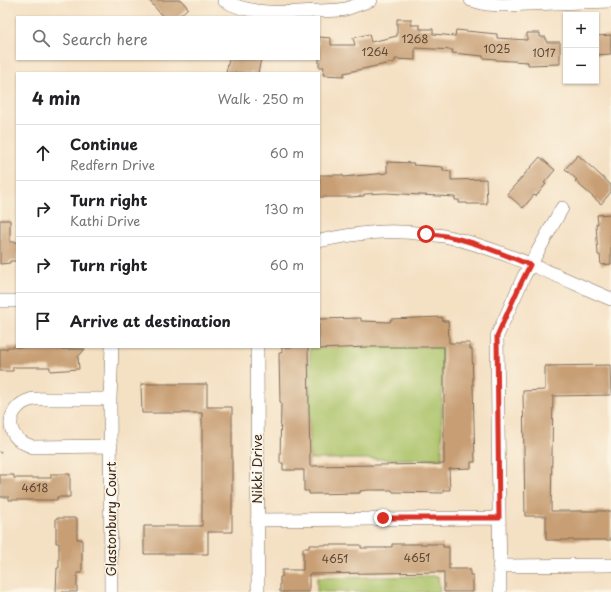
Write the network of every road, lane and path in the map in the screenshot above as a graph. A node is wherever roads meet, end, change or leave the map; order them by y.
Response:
1 (224, 0) edge
2 (371, 0) edge
3 (471, 0) edge
4 (611, 0) edge
5 (562, 208) dead end
6 (320, 240) edge
7 (530, 265) junction
8 (611, 299) edge
9 (16, 301) edge
10 (0, 302) edge
11 (112, 348) edge
12 (256, 348) edge
13 (110, 399) junction
14 (111, 446) junction
15 (499, 518) junction
16 (257, 520) junction
17 (611, 565) edge
18 (499, 566) junction
19 (111, 592) edge
20 (258, 592) edge
21 (500, 592) edge

1 - 2 street
3 - 4 street
5 - 7 street
6 - 7 street
7 - 8 street
7 - 15 street
9 - 10 street
11 - 13 street, Glastonbury Court
12 - 16 street, Nikki Drive
13 - 14 street, Glastonbury Court
13 - 14 street, Glastonbury Court
14 - 19 street, Glastonbury Court
15 - 16 street
15 - 18 street
16 - 20 street, Nikki Drive
17 - 18 street
18 - 21 street

